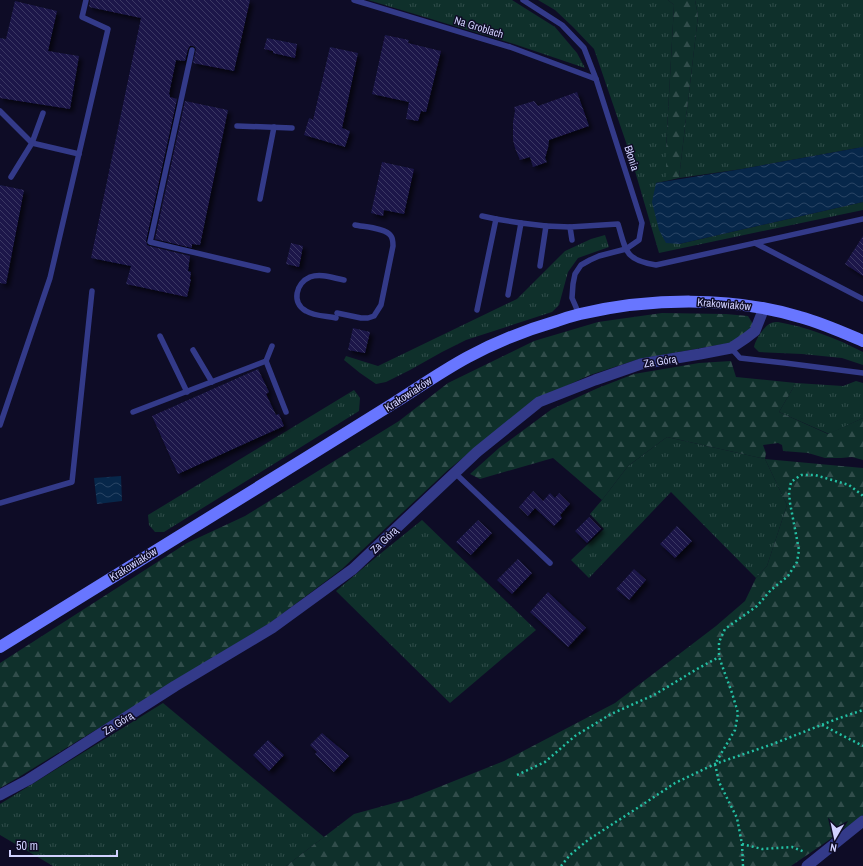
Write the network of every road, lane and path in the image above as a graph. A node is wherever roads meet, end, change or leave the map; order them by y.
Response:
1 (86, 0) edge
2 (354, 0) edge
3 (523, 0) edge
4 (192, 50) dead end
5 (596, 79) junction
6 (0, 111) edge
7 (43, 113) dead end
8 (238, 126) dead end
9 (274, 127) junction
10 (292, 128) dead end
11 (32, 143) junction
12 (79, 154) junction
13 (11, 177) dead end
14 (260, 199) dead end
15 (482, 216) dead end
16 (863, 218) edge
17 (496, 219) junction
18 (521, 223) junction
19 (355, 225) dead end
20 (546, 226) junction
21 (570, 227) junction
22 (572, 240) dead end
23 (755, 243) junction
24 (626, 249) junction
25 (540, 266) dead end
26 (268, 270) dead end
27 (344, 280) dead end
28 (92, 291) dead end
29 (508, 294) dead end
30 (863, 299) edge
31 (764, 308) junction
32 (477, 310) dead end
33 (579, 314) junction
34 (160, 336) dead end
35 (863, 341) edge
36 (272, 346) dead end
37 (731, 348) junction
38 (193, 350) dead end
39 (266, 361) junction
40 (863, 373) edge
41 (212, 382) junction
42 (187, 392) junction
43 (134, 412) dead end
44 (286, 412) dead end
45 (0, 425) edge
46 (455, 473) junction
47 (863, 497) edge
48 (0, 503) edge
49 (550, 563) dead end
50 (0, 647) edge
51 (719, 657) junction
52 (863, 710) edge
53 (822, 725) junction
54 (863, 746) edge
55 (715, 764) junction
56 (517, 775) dead end
57 (0, 795) edge
58 (863, 821) edge
59 (742, 844) junction
60 (816, 858) junction
61 (561, 866) edge
62 (744, 866) edge
63 (806, 866) edge

1 - 12 lane
2 - 5 lane, Na Groblach
3 - 5 lane, Błonia
4 - 26 lane
5 - 24 lane, Błonia
6 - 11 lane
7 - 11 lane
8 - 9 lane
9 - 10 lane
9 - 14 lane
11 - 12 lane
11 - 13 lane
12 - 45 lane
15 - 17 lane
16 - 23 lane
17 - 18 lane
17 - 32 lane
18 - 20 lane
18 - 29 lane
19 - 27 lane
20 - 21 lane
20 - 25 lane
21 - 22 lane
21 - 24 lane
23 - 24 lane
23 - 30 lane
24 - 33 lane, Błonia
28 - 48 lane
31 - 33 main road, Krakowiaków
31 - 35 main road, Krakowiaków
31 - 37 street, Za Górą
33 - 50 main road, Krakowiaków
34 - 42 lane
36 - 39 lane
37 - 40 lane
37 - 46 street, Za Górą
38 - 41 lane
39 - 41 lane
39 - 44 lane
41 - 42 lane
42 - 43 lane
46 - 49 lane
46 - 57 street, Za Górą
47 - 51 path
51 - 55 path
51 - 56 path
52 - 53 path
53 - 54 path
53 - 55 path
55 - 59 path
55 - 61 path
58 - 60 street
59 - 60 path
59 - 62 path
60 - 63 street

